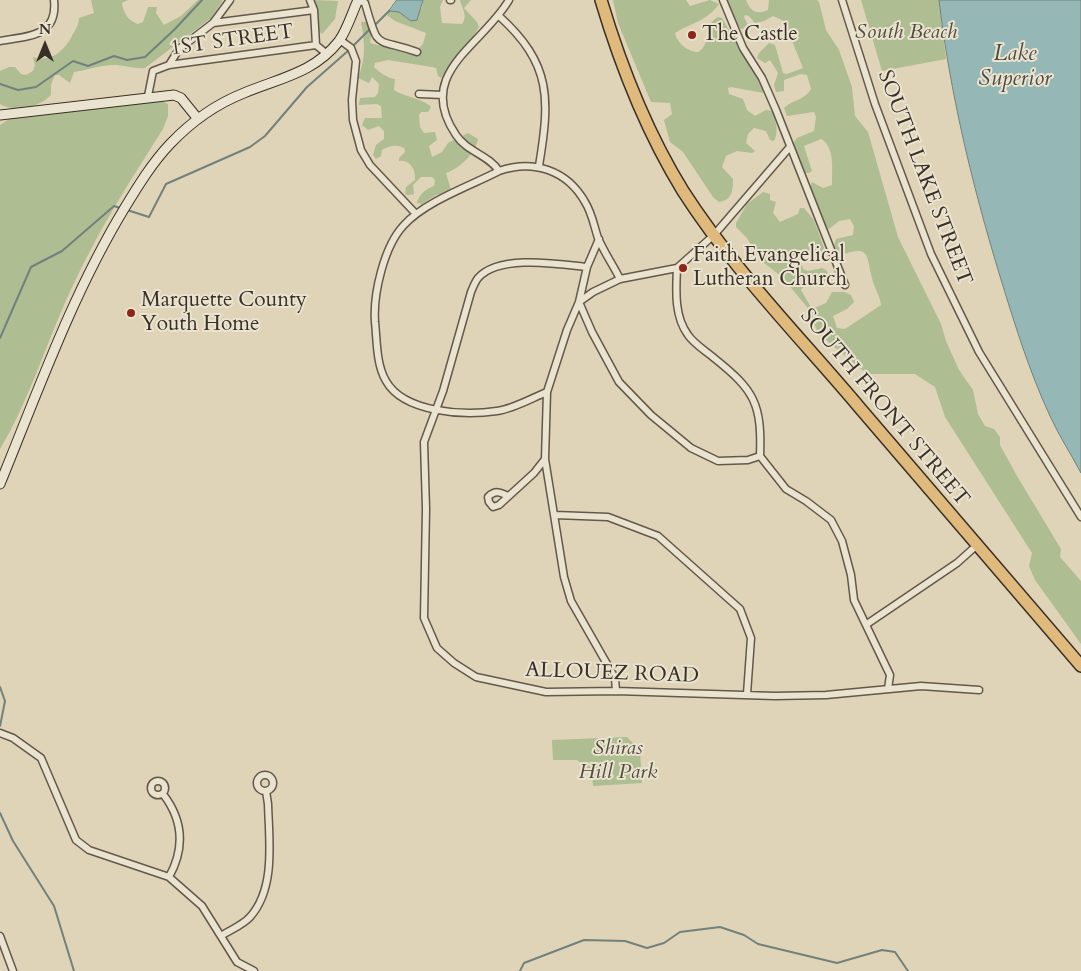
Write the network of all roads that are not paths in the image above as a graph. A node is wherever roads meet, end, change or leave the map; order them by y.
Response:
1 (54, 0) edge
2 (230, 0) edge
3 (310, 0) edge
4 (509, 0) edge
5 (601, 0) edge
6 (723, 0) edge
7 (842, 0) edge
8 (363, 1) edge
9 (314, 10) junction
10 (499, 16) junction
11 (213, 23) junction
12 (340, 40) junction
13 (0, 41) edge
14 (316, 45) junction
15 (417, 52) dead end
16 (326, 54) junction
17 (169, 66) junction
18 (419, 94) dead end
19 (443, 95) junction
20 (148, 96) junction
21 (0, 115) edge
22 (198, 118) junction
23 (789, 148) junction
24 (539, 166) junction
25 (499, 171) junction
26 (416, 214) junction
27 (714, 235) junction
28 (598, 239) junction
29 (587, 267) junction
30 (677, 268) junction
31 (620, 279) junction
32 (845, 286) dead end
33 (579, 302) junction
34 (547, 392) junction
35 (436, 410) junction
36 (760, 456) junction
37 (545, 459) junction
38 (0, 484) edge
39 (508, 496) dead end
40 (555, 515) junction
41 (1081, 517) edge
42 (976, 546) junction
43 (867, 624) junction
44 (1081, 666) edge
45 (888, 689) junction
46 (979, 690) dead end
47 (616, 691) junction
48 (747, 694) junction
49 (0, 733) edge
50 (266, 792) dead end
51 (163, 794) dead end
52 (169, 877) junction
53 (0, 936) edge
54 (221, 936) junction
55 (13, 971) edge
56 (254, 971) edge

1 - 13 street
2 - 11 street
3 - 9 street
4 - 10 street
5 - 27 highway, SOUTH FRONT STREET
6 - 23 street
7 - 41 street, SOUTH LAKE STREET
8 - 12 street
8 - 15 street
9 - 11 street
9 - 14 street
10 - 19 street
10 - 24 street
11 - 17 street
12 - 16 street
12 - 26 street
14 - 16 street
14 - 17 street, 1ST STREET
16 - 22 street
17 - 20 street, 1ST STREET
18 - 19 street
19 - 25 street
20 - 21 street
20 - 22 street
22 - 38 street
23 - 27 street
23 - 32 street
24 - 25 street
24 - 28 street
25 - 26 street
26 - 35 street
27 - 30 street
27 - 42 highway, SOUTH FRONT STREET
28 - 29 street
28 - 31 street
29 - 33 street
29 - 35 street, ALLOUEZ ROAD
30 - 31 street
30 - 36 street
31 - 33 street
33 - 34 street
33 - 36 street
34 - 35 street
34 - 37 street
35 - 47 street, ALLOUEZ ROAD
36 - 43 street
37 - 39 street
37 - 40 street
40 - 47 street
40 - 48 street
42 - 43 street
42 - 44 highway, SOUTH FRONT STREET
43 - 45 street
45 - 46 street, ALLOUEZ ROAD
45 - 48 street, ALLOUEZ ROAD
47 - 48 street, ALLOUEZ ROAD
49 - 52 street
50 - 54 street
51 - 52 street
52 - 54 street
53 - 55 street
54 - 56 street

